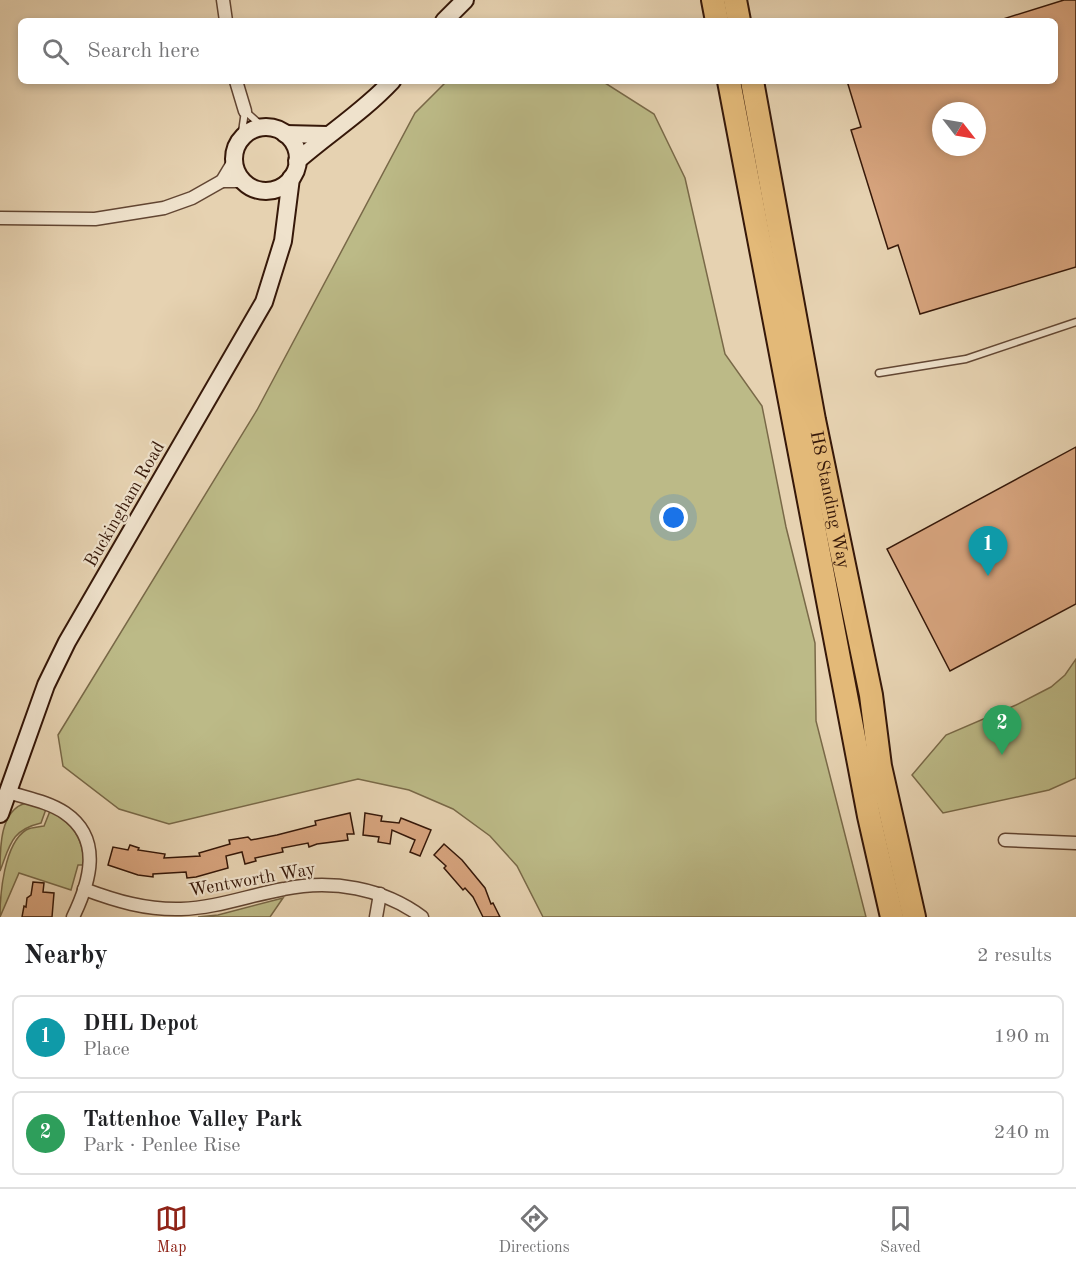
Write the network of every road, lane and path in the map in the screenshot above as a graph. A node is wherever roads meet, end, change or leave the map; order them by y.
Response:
1 (222, 0) edge
2 (463, 1) edge
3 (225, 18) edge
4 (447, 18) edge
5 (237, 84) edge
6 (389, 84) edge
7 (730, 84) edge
8 (753, 84) edge
9 (245, 111) junction
10 (263, 127) junction
11 (285, 134) junction
12 (327, 135) junction
13 (241, 139) junction
14 (234, 161) junction
15 (297, 161) junction
16 (291, 178) junction
17 (222, 181) junction
18 (243, 181) junction
19 (264, 190) junction
20 (0, 218) edge
21 (287, 218) junction
22 (1076, 322) edge
23 (879, 373) dead end
24 (8, 792) junction
25 (878, 812) junction
26 (0, 814) edge
27 (1005, 840) dead end
28 (1076, 843) edge
29 (887, 852) junction
30 (84, 889) junction
31 (380, 894) junction
32 (73, 917) edge
33 (376, 917) edge
34 (422, 917) edge
35 (892, 917) edge
36 (914, 917) edge

1 - 3 street
2 - 4 main road
5 - 9 street
6 - 12 main road
7 - 25 highway, H8 Standing Way
8 - 25 highway, H8 Standing Way
9 - 10 lane
9 - 13 lane
10 - 11 main road
10 - 13 main road
11 - 12 main road
11 - 15 main road
12 - 15 main road
13 - 14 main road
14 - 17 street
14 - 18 main road
15 - 16 main road
16 - 19 main road
16 - 21 main road, Buckingham Road
17 - 18 street
17 - 20 street
18 - 19 main road
19 - 21 main road
21 - 24 main road, Buckingham Road
22 - 23 lane
24 - 26 main road, Buckingham Road
24 - 30 street
25 - 29 highway, H8 Standing Way
27 - 28 street
29 - 35 highway, H8 Standing Way
29 - 36 highway, H8 Standing Way
30 - 31 street, Wentworth Way
30 - 32 street
31 - 33 street
31 - 34 street, Wentworth Way

